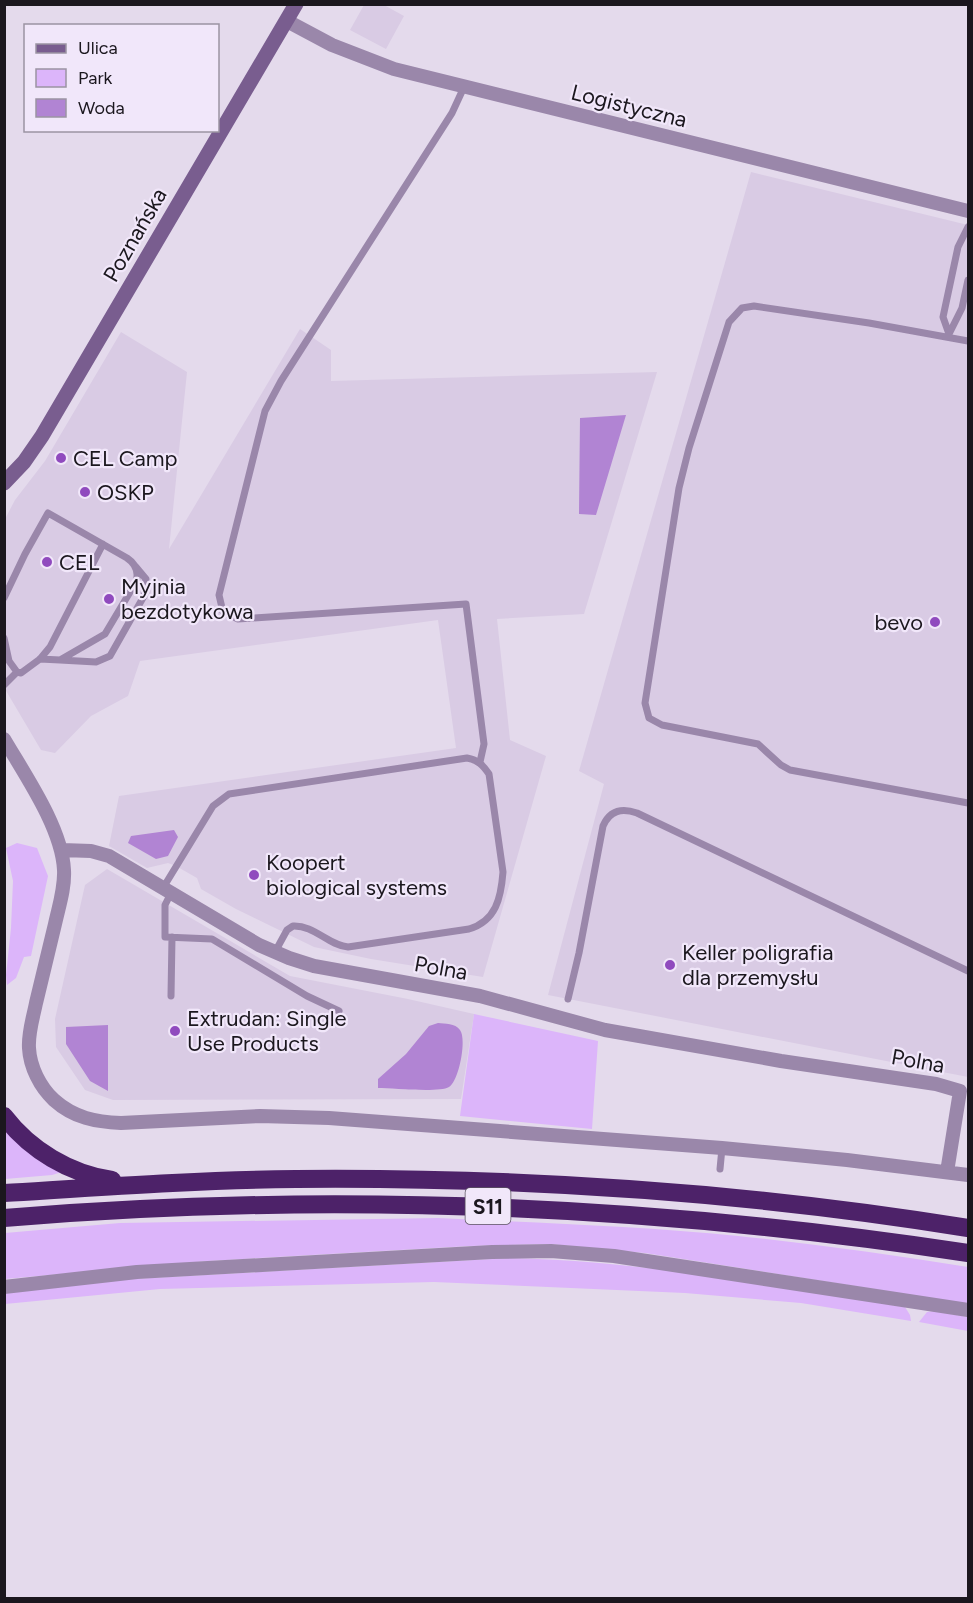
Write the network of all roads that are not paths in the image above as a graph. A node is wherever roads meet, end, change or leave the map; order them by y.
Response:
1 (297, 4) edge
2 (287, 21) junction
3 (464, 87) junction
4 (969, 211) edge
5 (969, 227) edge
6 (969, 280) edge
7 (969, 341) edge
8 (4, 483) edge
9 (103, 544) junction
10 (135, 566) junction
11 (4, 598) edge
12 (4, 638) edge
13 (40, 659) junction
14 (60, 660) junction
15 (16, 672) junction
16 (4, 684) edge
17 (4, 739) edge
18 (480, 762) junction
19 (969, 803) edge
20 (62, 850) junction
21 (167, 890) junction
22 (172, 937) junction
23 (275, 952) junction
24 (969, 971) edge
25 (171, 996) dead end
26 (568, 999) dead end
27 (339, 1011) dead end
28 (4, 1116) edge
29 (722, 1148) junction
30 (720, 1169) dead end
31 (947, 1172) junction
32 (969, 1175) edge
33 (156, 1183) junction
34 (4, 1193) edge
35 (4, 1218) edge
36 (969, 1228) edge
37 (969, 1253) edge
38 (4, 1287) edge
39 (969, 1311) edge

1 - 2 street, Poznańska
2 - 3 street, Logistyczna
2 - 8 street, Poznańska
3 - 4 street, Logistyczna
3 - 18 lane
5 - 6 lane
7 - 19 lane
9 - 10 lane
9 - 11 lane
9 - 13 lane
10 - 14 lane
10 - 14 lane
12 - 15 lane
13 - 14 lane
13 - 15 lane
15 - 16 lane
17 - 20 street
18 - 21 lane
18 - 23 lane
20 - 21 street, Polna
20 - 29 street
21 - 22 lane
21 - 23 street, Polna
22 - 25 lane
22 - 27 lane
23 - 31 street, Polna
24 - 26 lane
28 - 33 highway
29 - 30 lane
29 - 31 street
31 - 32 street
33 - 34 highway, S11
33 - 36 highway, S11
35 - 37 highway, S11
38 - 39 street

